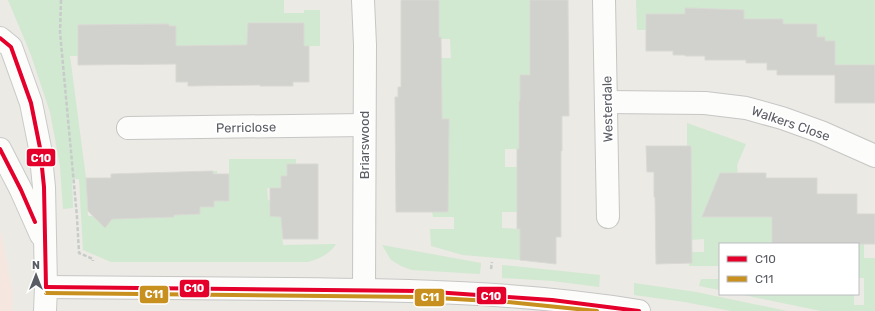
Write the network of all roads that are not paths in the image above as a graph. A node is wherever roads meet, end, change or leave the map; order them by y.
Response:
1 (363, 0) edge
2 (604, 0) edge
3 (0, 38) edge
4 (607, 102) junction
5 (364, 126) junction
6 (128, 128) dead end
7 (0, 149) edge
8 (875, 156) edge
9 (608, 217) dead end
10 (45, 245) junction
11 (46, 288) junction
12 (364, 289) junction
13 (45, 311) edge
14 (639, 311) edge

1 - 5 street, Briarswood
2 - 4 street, Westerdale
3 - 10 street
4 - 8 street, Walkers Close
4 - 9 street, Westerdale
5 - 6 street, Perriclose
5 - 12 street, Briarswood
7 - 10 street
10 - 11 street
11 - 12 street
11 - 13 street
12 - 14 street

